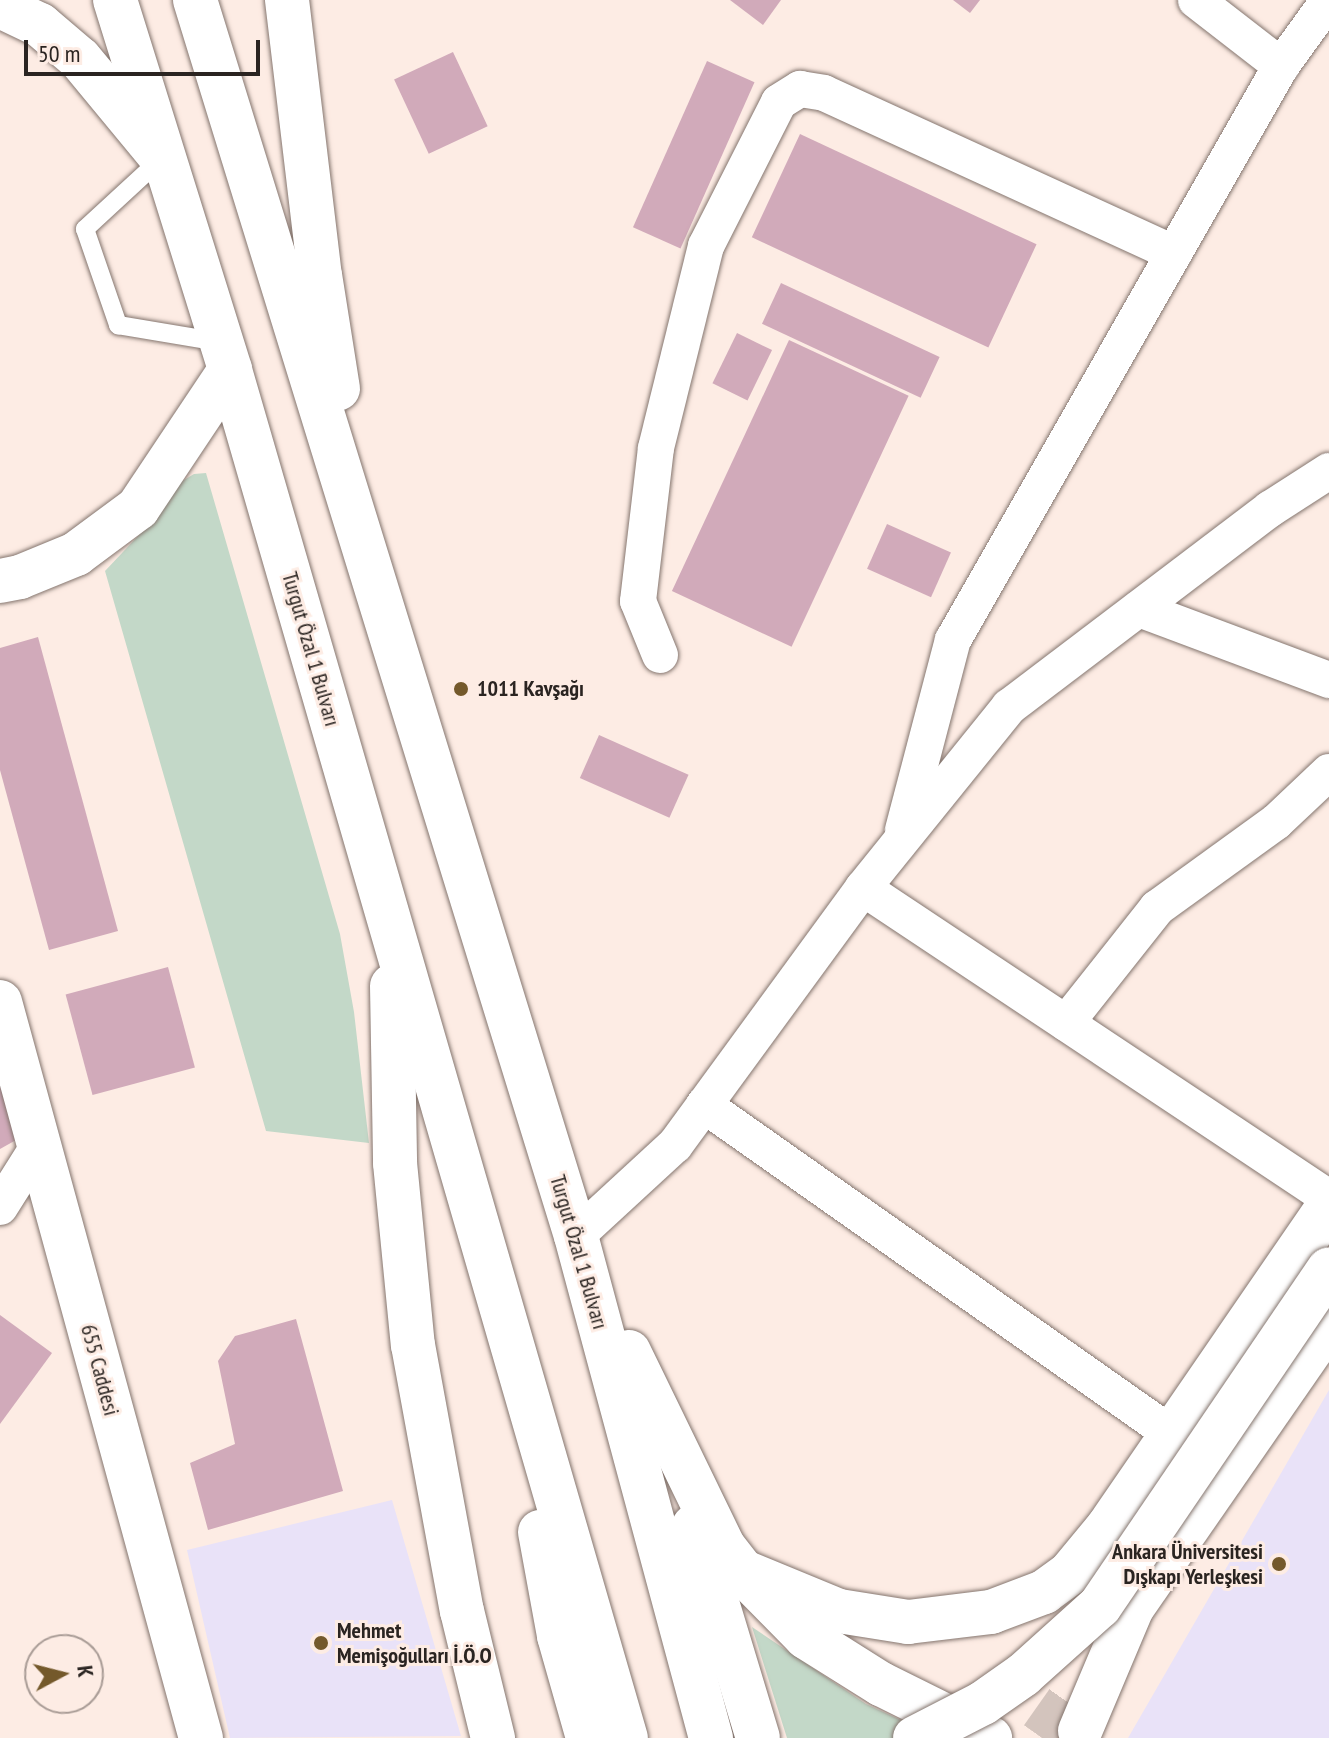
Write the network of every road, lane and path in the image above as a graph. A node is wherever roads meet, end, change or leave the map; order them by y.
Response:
1 (115, 0) edge
2 (195, 0) edge
3 (287, 0) edge
4 (1196, 0) edge
5 (1329, 0) edge
6 (0, 6) edge
7 (1281, 66) junction
8 (162, 158) junction
9 (1174, 253) junction
10 (225, 356) junction
11 (1329, 471) edge
12 (362, 542) junction
13 (0, 581) edge
14 (1139, 609) junction
15 (660, 655) dead end
16 (1329, 680) edge
17 (1329, 772) edge
18 (900, 843) junction
19 (863, 888) junction
20 (390, 920) junction
21 (0, 1002) edge
22 (1066, 1023) junction
23 (704, 1105) junction
24 (39, 1145) junction
25 (1329, 1198) edge
26 (1329, 1206) edge
27 (0, 1207) edge
28 (576, 1236) junction
29 (1329, 1269) edge
30 (497, 1301) junction
31 (1329, 1323) edge
32 (666, 1432) junction
33 (1170, 1433) junction
34 (742, 1571) junction
35 (1074, 1716) tunnel mouth
36 (201, 1738) edge
37 (493, 1738) edge
38 (588, 1738) edge
39 (626, 1738) edge
40 (711, 1738) edge
41 (758, 1738) edge
42 (915, 1738) edge
43 (990, 1738) edge

1 - 8 main road, Turgut Özal 1 Bulvarı
2 - 12 main road, Turgut Özal 1 Bulvarı
3 - 12 main road, Turgut Özal 1 Bulvarı
4 - 7 street
5 - 7 street
6 - 8 main road
7 - 9 street
8 - 10 main road, Turgut Özal 1 Bulvarı
8 - 10 lane
9 - 15 street
9 - 18 street
10 - 13 main road
10 - 20 main road, Turgut Özal 1 Bulvarı
11 - 14 street
12 - 28 main road, Turgut Özal 1 Bulvarı
14 - 16 street
14 - 18 street
17 - 22 street
18 - 19 street
19 - 22 street
19 - 23 street
20 - 30 main road, Turgut Özal 1 Bulvarı
20 - 37 main road
21 - 24 main road, 655 Caddesi
22 - 25 street
23 - 28 street
23 - 33 street
24 - 27 street
24 - 36 main road, 655 Caddesi
26 - 33 main road
28 - 32 main road
28 - 40 main road, Turgut Özal 1 Bulvarı
29 - 42 main road, bridge
30 - 38 main road, Turgut Özal 1 Bulvarı
30 - 39 main road, Turgut Özal 1 Bulvarı
31 - 35 main road
32 - 34 main road
32 - 41 main road
33 - 34 main road
34 - 43 main road

